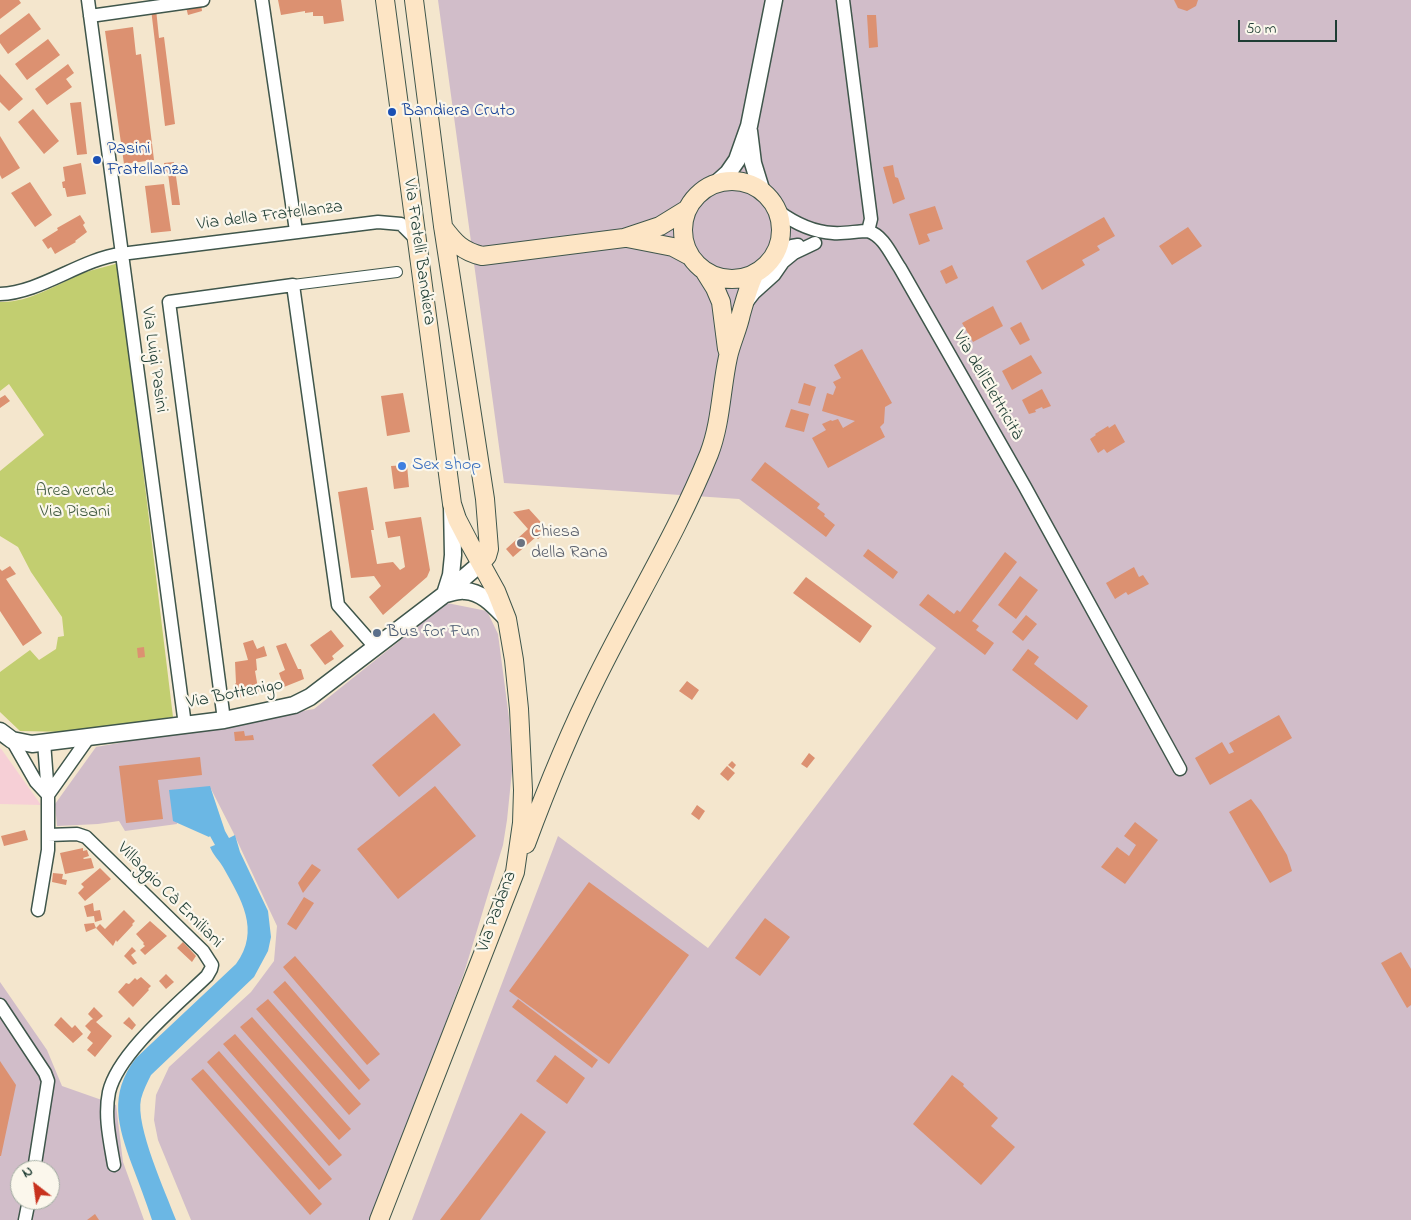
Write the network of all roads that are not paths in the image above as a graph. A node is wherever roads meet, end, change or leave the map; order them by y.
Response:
1 (88, 0) edge
2 (203, 0) edge
3 (262, 0) edge
4 (385, 0) edge
5 (414, 0) edge
6 (774, 0) edge
7 (843, 0) edge
8 (90, 16) junction
9 (749, 126) junction
10 (718, 182) junction
11 (761, 189) junction
12 (686, 210) junction
13 (778, 211) junction
14 (443, 226) junction
15 (868, 230) junction
16 (296, 232) junction
17 (833, 233) junction
18 (624, 238) junction
19 (416, 239) junction
20 (815, 243) junction
21 (121, 254) junction
22 (688, 255) junction
23 (775, 255) junction
24 (482, 256) junction
25 (397, 272) dead end
26 (704, 272) junction
27 (450, 274) junction
28 (754, 274) junction
29 (293, 285) junction
30 (0, 294) edge
31 (742, 308) junction
32 (728, 356) junction
33 (485, 499) junction
34 (452, 504) junction
35 (481, 563) junction
36 (445, 594) junction
37 (507, 619) junction
38 (375, 647) junction
39 (224, 720) junction
40 (185, 725) junction
41 (6, 736) edge
42 (88, 737) junction
43 (44, 742) junction
44 (1180, 769) dead end
45 (48, 800) junction
46 (48, 830) junction
47 (515, 872) junction
48 (38, 910) dead end
49 (0, 1005) edge
50 (36, 1160) edge
51 (114, 1164) dead end
52 (379, 1220) edge

1 - 8 street, Via Luigi Pasini
2 - 8 street
3 - 16 street
4 - 19 main road, Via Fratelli Bandiera
5 - 14 main road, Via Fratelli Bandiera
6 - 9 street
7 - 15 street
8 - 21 street, Via Luigi Pasini
9 - 10 street
9 - 11 street
10 - 11 main road
10 - 12 main road
11 - 13 main road
12 - 18 main road
12 - 22 main road
13 - 17 street
13 - 23 main road
14 - 24 main road
14 - 27 main road, Via Fratelli Bandiera
15 - 17 street
15 - 44 street, Via dell'Elettricità
16 - 19 street, Via della Fratellanza
16 - 21 street, Via della Fratellanza
17 - 20 street
18 - 22 main road
18 - 24 main road, Via Fratelli Bandiera
19 - 34 main road, Via Fratelli Bandiera
20 - 23 street
20 - 31 street
21 - 30 street, Via della Fratellanza
21 - 40 street, Via Luigi Pasini
22 - 26 main road
23 - 28 main road
24 - 27 main road, Via Fratelli Bandiera
25 - 29 street
26 - 28 main road
26 - 32 main road
27 - 33 main road, Via Fratelli Bandiera
28 - 31 main road
29 - 38 street
29 - 39 street
31 - 32 main road
32 - 47 main road
33 - 34 main road
33 - 35 main road, Via Fratelli Bandiera
34 - 35 main road, Via Fratelli Bandiera
34 - 36 street, Via Fratelli Bandiera
35 - 36 street
35 - 37 main road, Via Padana
36 - 37 street
36 - 38 street, Via Bottenigo
37 - 47 main road, Via Padana
38 - 39 street, Via Bottenigo
39 - 40 street, Via Bottenigo
40 - 42 street, Via Bottenigo
41 - 43 street, Via Bottenigo
41 - 45 street
42 - 43 street, Via Bottenigo
42 - 45 street
43 - 45 street
45 - 46 street
46 - 48 street
46 - 51 street, Villaggio Cà Emiliani
47 - 52 main road, Via Padana
49 - 50 street

